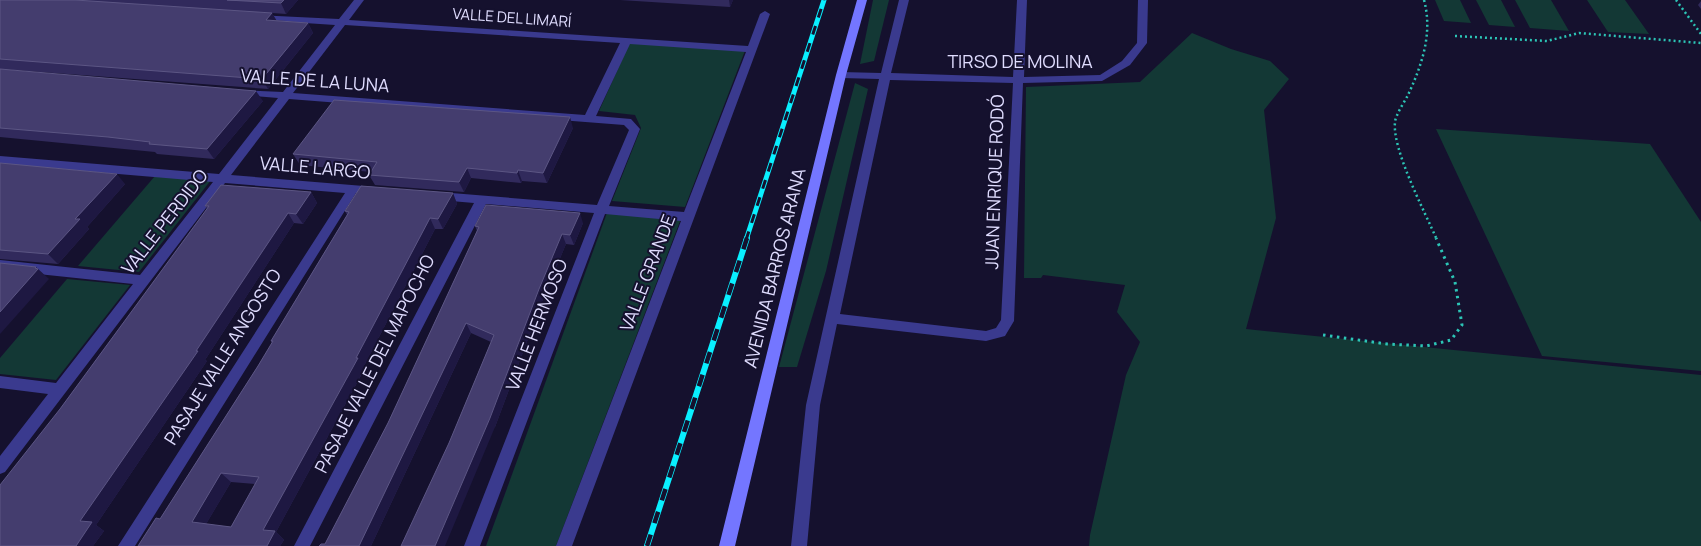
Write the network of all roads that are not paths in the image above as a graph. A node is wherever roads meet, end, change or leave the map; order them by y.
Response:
1 (359, 0) edge
2 (862, 0) edge
3 (904, 0) edge
4 (1022, 0) edge
5 (1143, 0) edge
6 (765, 14) dead end
7 (245, 16) edge
8 (343, 22) junction
9 (627, 40) junction
10 (753, 49) junction
11 (842, 75) junction
12 (885, 77) junction
13 (1017, 80) junction
14 (227, 91) edge
15 (286, 96) junction
16 (589, 119) junction
17 (627, 122) joint
18 (0, 160) edge
19 (221, 178) junction
20 (353, 189) junction
21 (392, 192) edge
22 (422, 195) edge
23 (482, 200) junction
24 (601, 210) junction
25 (688, 217) junction
26 (0, 265) edge
27 (142, 280) junction
28 (832, 318) junction
29 (0, 382) edge
30 (58, 389) junction
31 (0, 467) edge
32 (126, 546) edge
33 (302, 546) edge
34 (472, 546) edge
35 (564, 546) edge
36 (727, 546) edge
37 (799, 546) edge

1 - 8 street, VALLE PERDIDO
2 - 11 main road, AVENIDA BARROS ARANA
3 - 12 street
4 - 13 street, JUAN ENRIQUE RODÓ
5 - 13 street, TIRSO DE MOLINA
6 - 10 street, VALLE GRANDE
7 - 8 street, VALLE DEL LIMARÍ
8 - 9 street, VALLE DEL LIMARÍ
8 - 15 street, VALLE PERDIDO
9 - 10 street, VALLE DEL LIMARÍ
9 - 16 street
10 - 25 street, VALLE GRANDE
11 - 12 street, TIRSO DE MOLINA
11 - 36 main road, AVENIDA BARROS ARANA
12 - 13 street, TIRSO DE MOLINA
12 - 28 street
13 - 28 street, JUAN ENRIQUE RODÓ
14 - 15 street, VALLE DE LA LUNA
15 - 16 street, VALLE DE LA LUNA
15 - 19 street, VALLE PERDIDO
16 - 17 street, VALLE DE LA LUNA
17 - 24 street, VALLE HERMOSO
18 - 19 street, VALLE LARGO
19 - 20 street, VALLE LARGO
19 - 27 street, VALLE PERDIDO
20 - 21 street, VALLE LARGO
20 - 32 street, PASAJE VALLE ANGOSTO
22 - 23 street
23 - 24 street
23 - 33 street, PASAJE VALLE DEL MAPOCHO
24 - 25 street
24 - 34 street, VALLE HERMOSO
25 - 35 street, VALLE GRANDE
26 - 27 street
27 - 30 street, VALLE PERDIDO
28 - 37 street
29 - 30 street
30 - 31 street, VALLE PERDIDO

